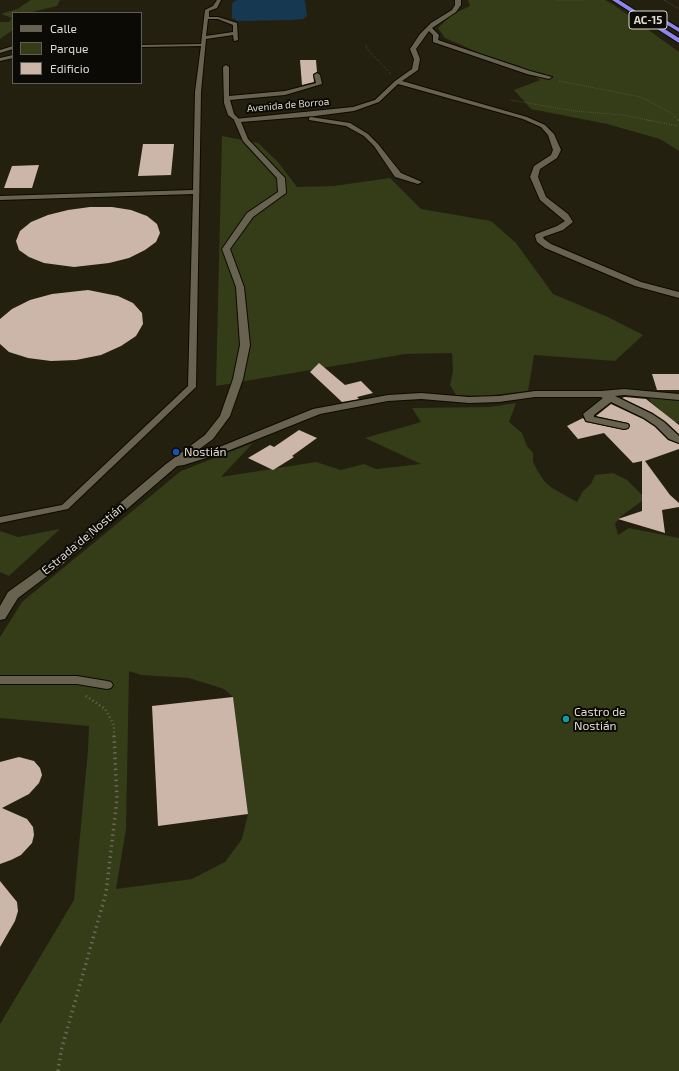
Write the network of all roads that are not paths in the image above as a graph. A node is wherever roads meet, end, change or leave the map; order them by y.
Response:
1 (219, 0) edge
2 (458, 0) edge
3 (615, 0) edge
4 (644, 8) dead end
5 (206, 18) junction
6 (429, 28) junction
7 (679, 30) edge
8 (236, 33) junction
9 (236, 40) dead end
10 (679, 41) edge
11 (204, 42) junction
12 (142, 46) edge
13 (12, 48) edge
14 (0, 52) edge
15 (12, 56) edge
16 (0, 60) edge
17 (226, 67) dead end
18 (317, 75) dead end
19 (549, 77) road end
20 (397, 82) junction
21 (227, 98) junction
22 (300, 116) junction
23 (237, 120) junction
24 (418, 182) dead end
25 (196, 192) junction
26 (0, 198) edge
27 (679, 295) edge
28 (606, 395) junction
29 (679, 397) edge
30 (624, 426) dead end
31 (679, 440) edge
32 (170, 466) junction
33 (0, 520) edge
34 (0, 616) edge
35 (0, 680) edge
36 (106, 685) dead end

1 - 5 lane
2 - 6 street, Avenida de Borroa
3 - 10 highway, AC-15
4 - 7 highway, AC-15
5 - 8 lane
5 - 11 lane
6 - 19 street
6 - 20 street, Avenida de Borroa
8 - 9 lane
8 - 11 lane
11 - 12 lane
11 - 25 lane
13 - 14 lane
15 - 16 lane
17 - 21 lane
18 - 21 lane
20 - 22 street, Avenida de Borroa
20 - 27 street
21 - 23 lane
22 - 23 street, Avenida de Borroa
22 - 24 street
23 - 32 street, Avenida de Borroa
25 - 26 lane
25 - 33 lane
28 - 29 street
28 - 30 street
28 - 31 street
28 - 32 street
32 - 34 street, Estrada de Nostián
35 - 36 lane

